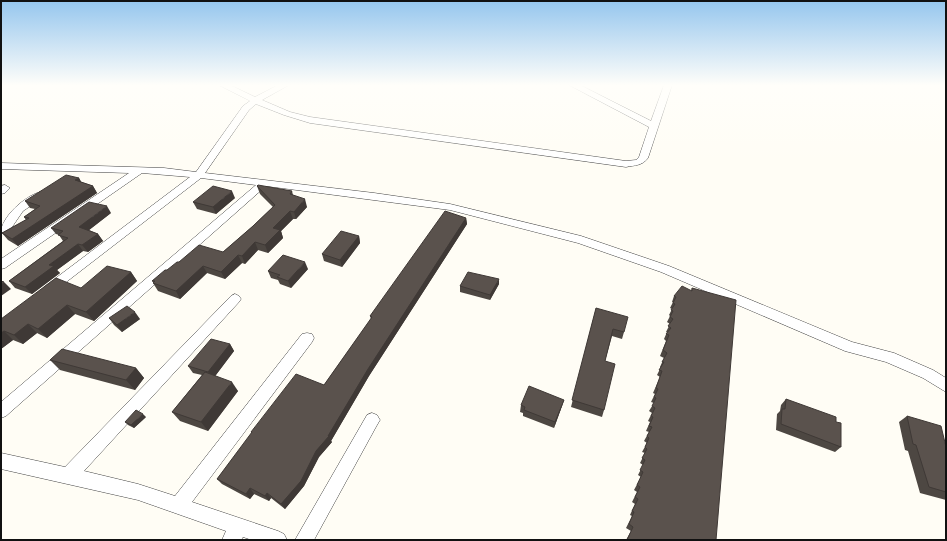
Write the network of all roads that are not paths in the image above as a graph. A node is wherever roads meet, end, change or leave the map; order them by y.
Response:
1 (244, 110) edge
2 (275, 110) edge
3 (622, 110) edge
4 (660, 110) edge
5 (654, 126) junction
6 (1, 166) edge
7 (77, 168) junction
8 (140, 170) junction
9 (199, 175) junction
10 (64, 177) edge
11 (263, 184) junction
12 (51, 186) edge
13 (1, 229) edge
14 (1, 265) edge
15 (38, 298) edge
16 (235, 299) dead end
17 (307, 338) dead end
18 (946, 386) edge
19 (1, 411) edge
20 (372, 420) dead end
21 (1, 462) edge
22 (68, 476) junction
23 (178, 506) junction
24 (235, 533) edge
25 (278, 540) edge
26 (304, 540) edge

1 - 9 street
2 - 5 street
3 - 5 street
4 - 5 street
6 - 7 street
7 - 8 street
7 - 10 street
8 - 9 street
8 - 14 street
9 - 11 street
9 - 15 street
11 - 18 street
11 - 19 street
12 - 13 street
16 - 22 street
17 - 23 street
20 - 26 street
21 - 22 street
22 - 23 street
23 - 24 street
24 - 25 street

